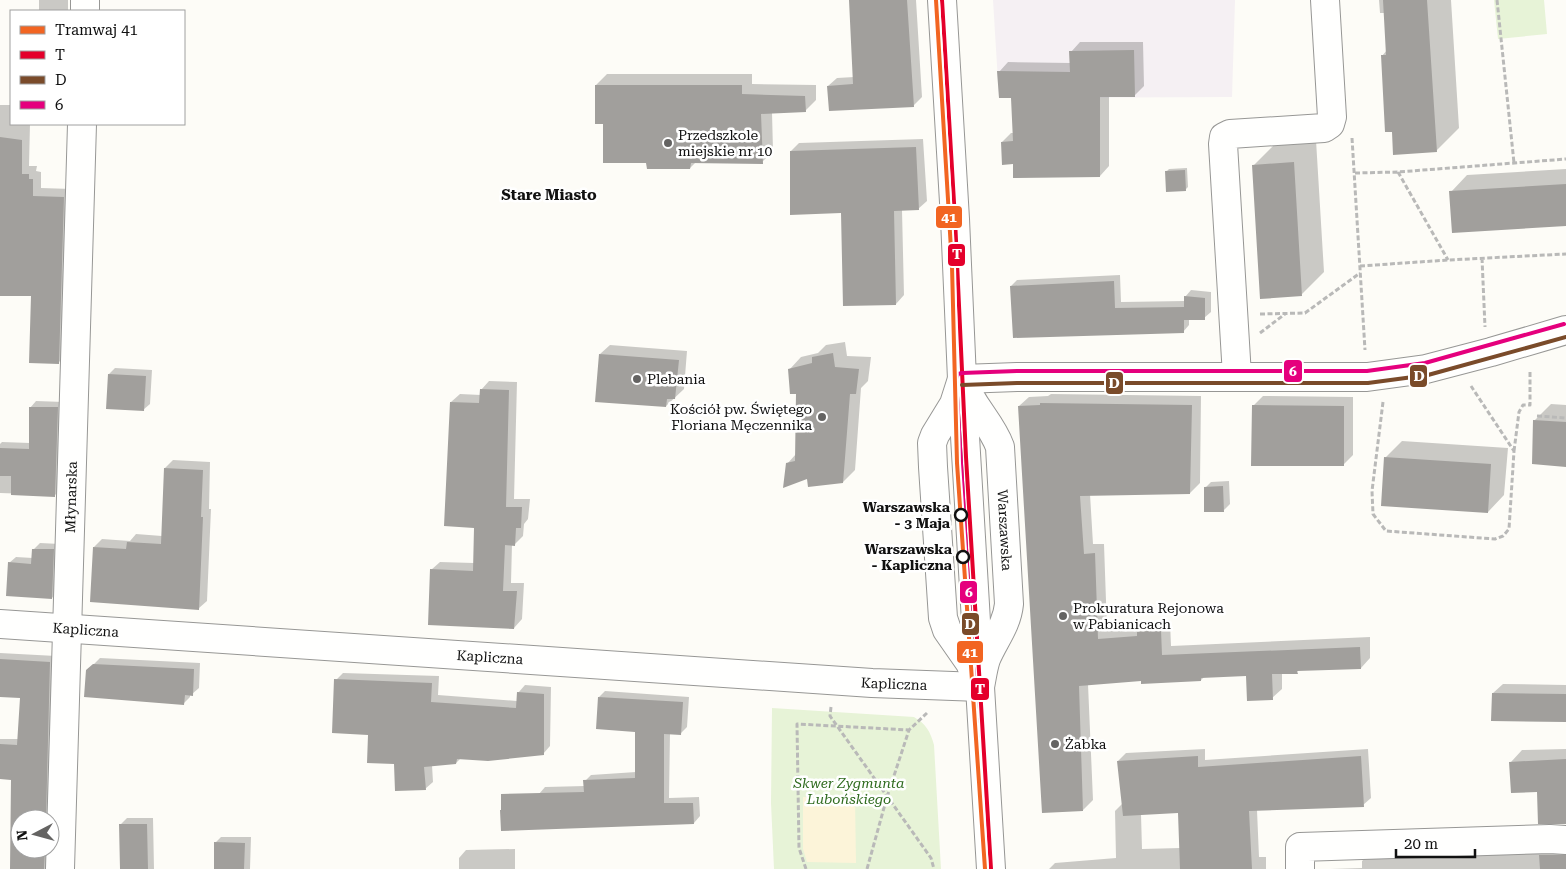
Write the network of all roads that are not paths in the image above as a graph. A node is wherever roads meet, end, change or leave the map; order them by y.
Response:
1 (942, 0) edge
2 (1325, 0) edge
3 (82, 125) edge
4 (1566, 330) edge
5 (1237, 376) junction
6 (962, 379) junction
7 (0, 624) edge
8 (67, 629) junction
9 (980, 686) junction
10 (1566, 840) edge
11 (60, 869) edge
12 (991, 869) edge
13 (1300, 869) edge

1 - 6 street, Warszawska
2 - 5 street
3 - 8 street, Młynarska
4 - 5 street
5 - 6 street
6 - 9 street, Warszawska
6 - 9 street, Warszawska
7 - 8 street, Kapliczna
8 - 9 street, Kapliczna
8 - 11 street, Młynarska
9 - 12 street, Warszawska
10 - 13 street

